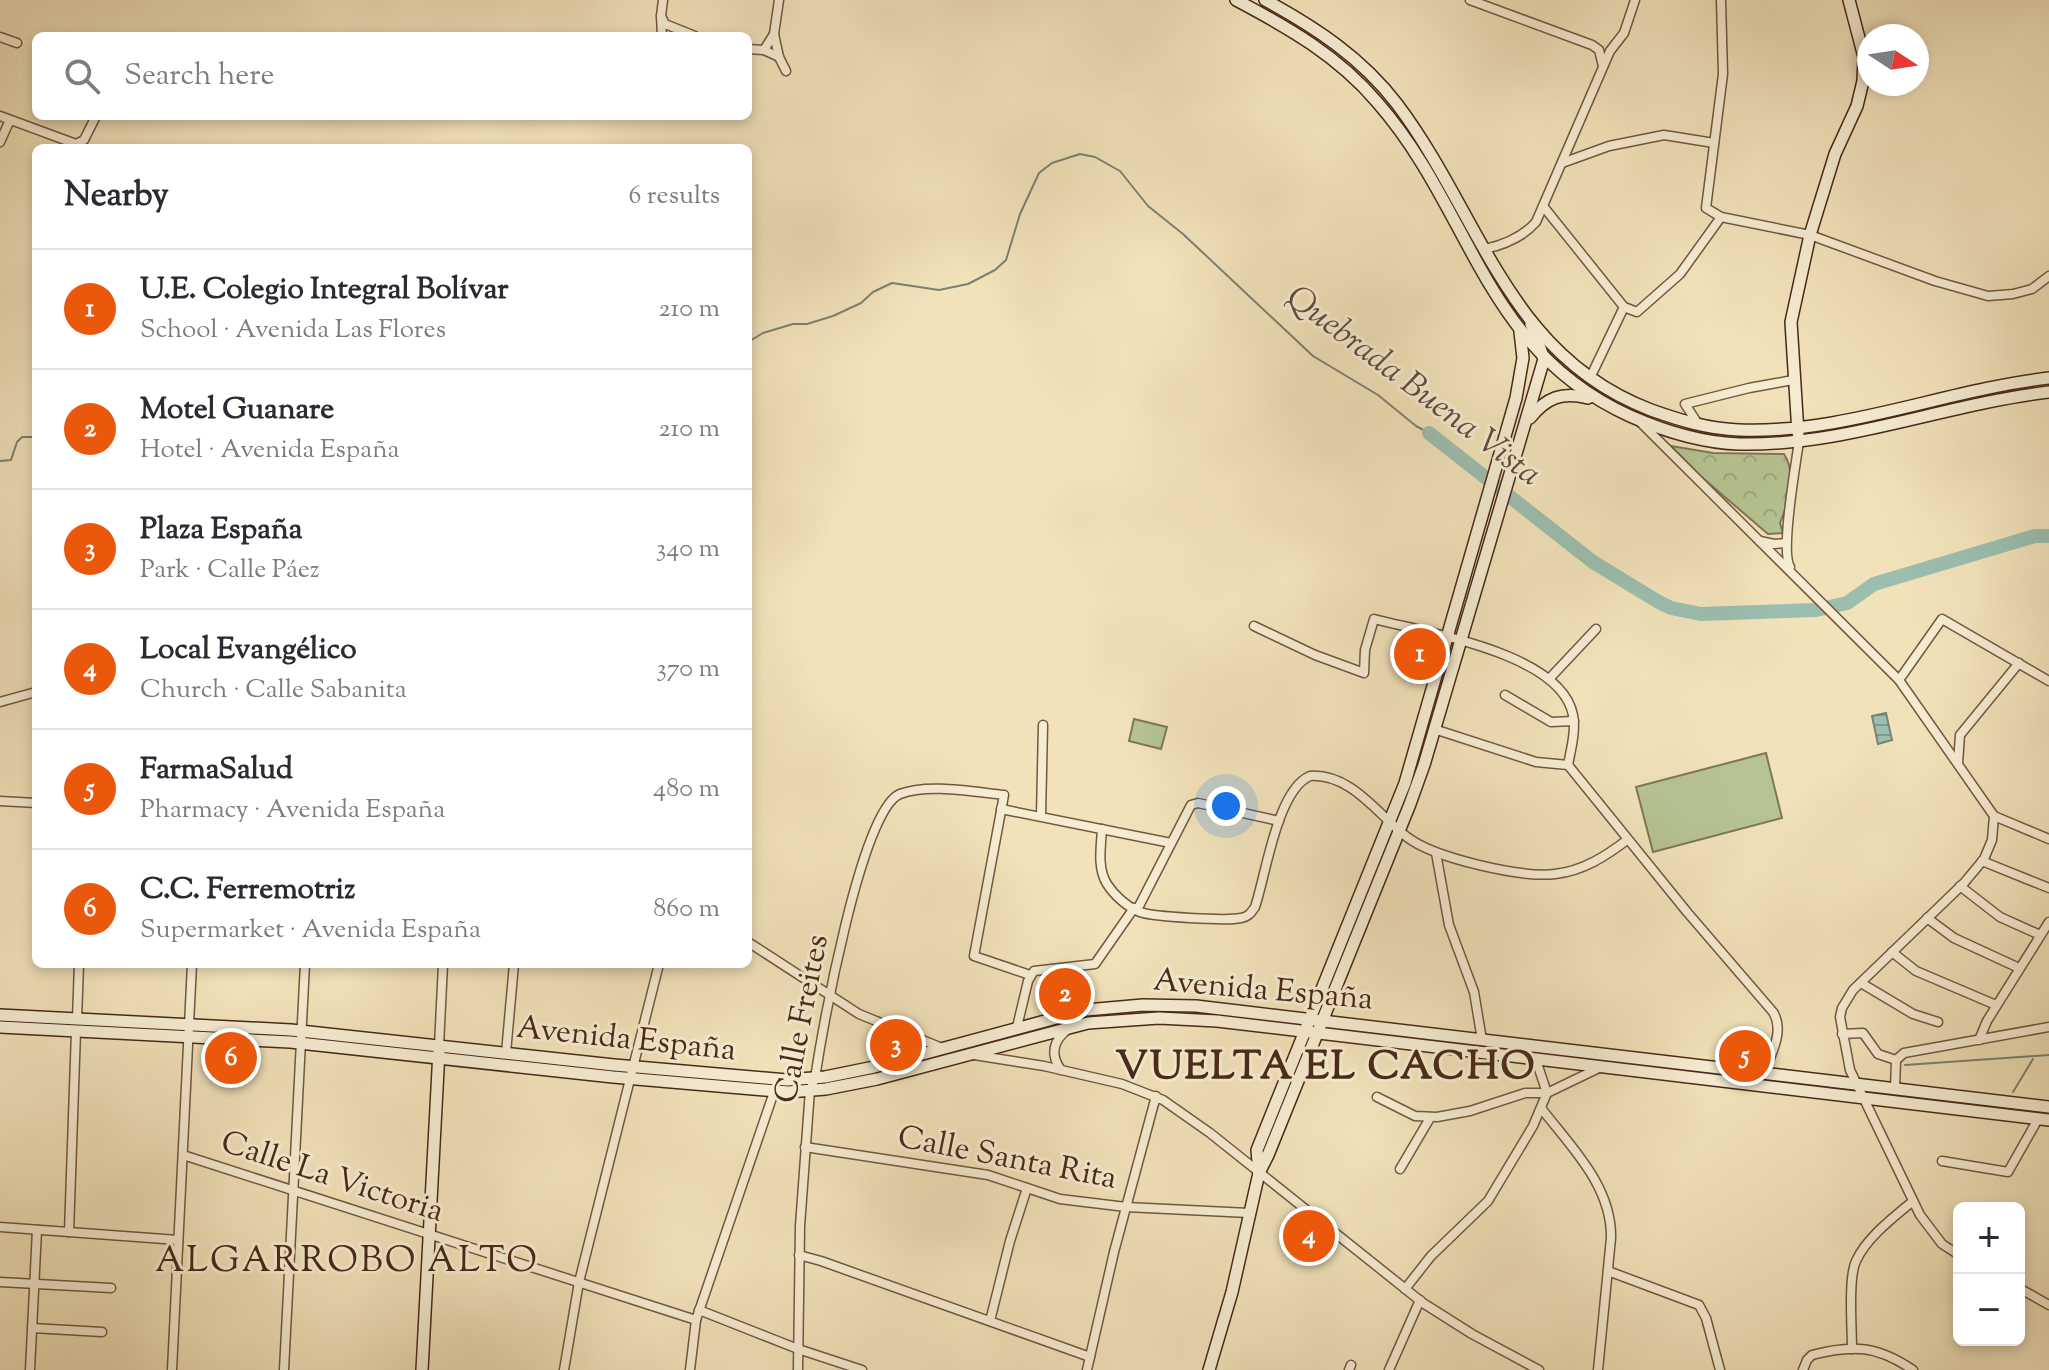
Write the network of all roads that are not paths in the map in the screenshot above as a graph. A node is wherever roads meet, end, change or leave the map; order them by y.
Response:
1 (663, 0) edge
2 (779, 0) edge
3 (1236, 0) edge
4 (1265, 0) edge
5 (1470, 0) edge
6 (1635, 0) edge
7 (1721, 0) edge
8 (1849, 0) edge
9 (661, 16) junction
10 (662, 32) edge
11 (681, 32) edge
12 (774, 34) junction
13 (0, 37) edge
14 (17, 43) dead end
15 (752, 49) edge
16 (764, 50) junction
17 (779, 57) junction
18 (786, 71) dead end
19 (1602, 71) junction
20 (5, 118) edge
21 (94, 120) edge
22 (0, 142) edge
23 (1714, 143) junction
24 (76, 144) edge
25 (76, 144) edge
26 (1562, 163) junction
27 (1543, 206) junction
28 (1721, 217) junction
29 (1810, 235) junction
30 (1485, 249) junction
31 (2049, 276) edge
32 (1624, 307) junction
33 (1531, 324) junction
34 (1520, 332) junction
35 (1564, 358) junction
36 (1544, 359) junction
37 (1522, 370) junction
38 (1590, 378) junction
39 (2049, 378) edge
40 (1793, 380) junction
41 (2049, 392) edge
42 (1637, 419) junction
43 (1698, 424) junction
44 (1525, 425) junction
45 (1798, 427) junction
46 (1799, 441) junction
47 (1756, 540) junction
48 (1786, 543) junction
49 (1794, 574) junction
50 (1254, 626) dead end
51 (1596, 629) dead end
52 (1447, 638) junction
53 (1460, 641) junction
54 (2019, 663) junction
55 (1549, 679) junction
56 (1899, 680) junction
57 (2049, 681) edge
58 (32, 693) edge
59 (1505, 695) dead end
60 (0, 702) edge
61 (1574, 721) junction
62 (1043, 725) dead end
63 (1434, 729) junction
64 (1936, 734) junction
65 (1960, 735) junction
66 (1568, 765) junction
67 (1959, 767) junction
68 (0, 801) edge
69 (32, 803) edge
70 (1001, 809) junction
71 (1041, 816) junction
72 (1994, 816) junction
73 (1279, 821) junction
74 (1389, 821) junction
75 (1102, 829) junction
76 (1399, 831) junction
77 (2049, 839) edge
78 (1627, 840) junction
79 (1171, 843) junction
80 (1436, 853) junction
81 (1982, 861) junction
82 (1960, 886) junction
83 (2049, 888) edge
84 (1135, 909) junction
85 (1927, 918) junction
86 (2049, 922) edge
87 (2040, 935) junction
88 (752, 945) edge
89 (1892, 952) junction
90 (79, 968) edge
91 (192, 968) edge
92 (305, 968) edge
93 (443, 968) edge
94 (514, 968) edge
95 (658, 968) edge
96 (2019, 968) junction
97 (1030, 975) junction
98 (1861, 983) junction
99 (828, 995) junction
100 (1996, 1005) junction
101 (0, 1015) edge
102 (1309, 1019) junction
103 (1323, 1021) junction
104 (1938, 1022) dead end
105 (77, 1025) junction
106 (1073, 1025) junction
107 (0, 1027) edge
108 (1017, 1027) junction
109 (2049, 1027) edge
110 (189, 1031) junction
111 (1304, 1032) junction
112 (1318, 1033) junction
113 (1842, 1034) junction
114 (302, 1037) junction
115 (1482, 1040) junction
116 (1979, 1040) junction
117 (1535, 1046) junction
118 (942, 1048) junction
119 (439, 1052) junction
120 (506, 1053) junction
121 (966, 1055) junction
122 (1536, 1060) junction
123 (1896, 1060) junction
124 (1600, 1067) junction
125 (1061, 1070) junction
126 (630, 1073) junction
127 (1764, 1073) junction
128 (815, 1078) junction
129 (1858, 1084) junction
130 (1895, 1089) junction
131 (810, 1090) junction
132 (774, 1092) junction
133 (1547, 1093) junction
134 (1156, 1096) junction
135 (1377, 1097) dead end
136 (1865, 1098) junction
137 (2049, 1107) edge
138 (1541, 1108) junction
139 (1430, 1118) junction
140 (2043, 1119) edge
141 (805, 1147) junction
142 (183, 1155) junction
143 (1942, 1161) dead end
144 (1400, 1169) dead end
145 (1259, 1173) junction
146 (1027, 1188) junction
147 (294, 1191) junction
148 (1913, 1201) junction
149 (1126, 1207) junction
150 (1249, 1213) junction
151 (0, 1227) edge
152 (37, 1230) junction
153 (69, 1232) junction
154 (430, 1234) junction
155 (178, 1240) junction
156 (1953, 1250) edge
157 (799, 1255) junction
158 (1608, 1271) junction
159 (0, 1282) edge
160 (579, 1282) junction
161 (34, 1283) junction
162 (111, 1288) dead end
163 (1405, 1289) junction
164 (2025, 1291) edge
165 (1420, 1300) junction
166 (2049, 1305) edge
167 (699, 1310) junction
168 (696, 1320) junction
169 (990, 1321) junction
170 (32, 1328) junction
171 (102, 1332) dead end
172 (798, 1349) junction
173 (1852, 1349) junction
174 (1090, 1357) junction
175 (30, 1370) edge
176 (172, 1370) edge
177 (284, 1370) edge
178 (422, 1370) edge
179 (564, 1370) edge
180 (690, 1370) edge
181 (798, 1370) edge
182 (862, 1370) edge
183 (1087, 1370) edge
184 (1209, 1370) edge
185 (1389, 1370) edge
186 (1539, 1370) edge
187 (1598, 1370) edge
188 (1720, 1370) edge
189 (1803, 1370) edge
190 (1913, 1370) edge

1 - 9 street
2 - 12 street
3 - 34 street
4 - 30 street
5 - 19 street
6 - 19 street
7 - 23 street
8 - 29 street
9 - 10 street
9 - 11 street
12 - 16 street
12 - 17 street
13 - 14 street
15 - 16 street
16 - 17 street
17 - 18 street
19 - 26 street
20 - 22 street
20 - 25 street
21 - 24 street
23 - 26 street
23 - 28 street
26 - 27 street
27 - 30 street
27 - 32 street
28 - 29 street
28 - 32 street
29 - 31 street
29 - 40 street
30 - 33 street
32 - 38 street
33 - 35 street
33 - 36 street
34 - 36 street
34 - 37 street
35 - 36 street
35 - 38 street
36 - 37 street
36 - 42 street
36 - 44 street
37 - 52 street
38 - 43 street
39 - 45 street
40 - 43 street
40 - 45 street
41 - 46 street
42 - 44 street
42 - 46 street
42 - 47 street
43 - 45 street
44 - 53 street
45 - 46 street
46 - 48 street
47 - 48 street
47 - 49 street
48 - 49 street
49 - 56 street
50 - 52 street
51 - 55 street
52 - 53 street
52 - 74 street
53 - 55 street
53 - 63 street
54 - 56 street
54 - 57 street
54 - 65 street
55 - 61 street
56 - 64 street
58 - 60 street
59 - 61 street
61 - 66 street
62 - 71 street
63 - 66 street
63 - 76 street
64 - 65 street
64 - 67 street
65 - 67 street
66 - 78 street
67 - 72 street
68 - 69 street
70 - 71 street
70 - 97 street
70 - 99 street, Calle Freites
71 - 75 street
72 - 77 street
72 - 81 street
73 - 74 street
73 - 79 street
73 - 84 street
74 - 76 street
74 - 102 street
75 - 79 street
75 - 84 street
76 - 80 street
76 - 103 street
78 - 80 street
78 - 127 street
79 - 84 street
80 - 115 street
81 - 82 street
81 - 83 street
82 - 85 street
82 - 87 street
84 - 97 street
85 - 89 street
85 - 96 street
86 - 87 street
87 - 96 street
88 - 99 street
89 - 98 street
89 - 100 street
90 - 105 street
91 - 110 street
92 - 114 street
93 - 119 street
94 - 120 street
95 - 126 street
96 - 100 street
97 - 108 street
98 - 104 street
98 - 113 street
99 - 118 street
99 - 128 street, Calle Freites
100 - 116 street
101 - 105 street, Avenida España
102 - 103 street, Avenida España
102 - 108 street, Avenida España
102 - 111 street
103 - 112 street
103 - 115 street, Avenida España
105 - 107 street, Avenida España
105 - 110 street, Avenida España
105 - 153 street
106 - 111 street, Avenida España
106 - 121 street, Avenida España
106 - 125 street
108 - 118 street, Avenida España
109 - 116 street
110 - 114 street, Avenida España
110 - 142 street
111 - 112 street, Avenida España
111 - 145 street
112 - 122 street, Avenida España
112 - 145 street
113 - 123 street
113 - 129 street
114 - 119 street, Avenida España
114 - 147 street
115 - 117 street, Avenida España
116 - 123 street
117 - 122 street
117 - 127 street, Avenida España
118 - 128 street, Avenida España
119 - 120 street, Avenida España
119 - 126 street, Avenida España
119 - 154 street
120 - 126 street, Avenida España
121 - 125 street
121 - 131 street, Avenida España
122 - 124 street, Avenida España
122 - 133 street
123 - 130 street
124 - 133 street
124 - 136 street, Avenida España
125 - 134 street
126 - 128 street, Avenida España
126 - 132 street, Avenida España
126 - 160 street
127 - 129 street, Avenida España
128 - 131 street, Calle Freites
129 - 130 street, Avenida España
129 - 136 street
130 - 137 street, Avenida España
131 - 132 street, Avenida España
131 - 141 street, Calle Freites
132 - 167 street
133 - 138 street
133 - 139 street
134 - 145 street
134 - 149 street
135 - 139 street
136 - 140 street, Avenida España
136 - 148 street
138 - 158 street
138 - 163 street
139 - 144 street
140 - 143 street
141 - 146 street, Calle Santa Rita
141 - 157 street, Calle Freites
142 - 147 street, Calle La Victoria
142 - 155 street
145 - 150 street
145 - 163 street
146 - 149 street, Calle Santa Rita
146 - 169 street
147 - 154 street, Calle La Victoria
147 - 177 street
148 - 156 street
148 - 173 street
149 - 150 street, Calle Santa Rita
149 - 174 street
150 - 184 street
151 - 152 street
152 - 153 street
152 - 161 street
153 - 155 street
154 - 160 street, Calle La Victoria
154 - 178 street
155 - 176 street
157 - 169 street
157 - 172 street, Calle Freites
158 - 187 street
158 - 188 street
159 - 161 street
160 - 168 street, Calle La Victoria
160 - 179 street
161 - 162 street
161 - 170 street
163 - 165 street
164 - 166 street
165 - 185 street
165 - 186 street
167 - 168 street
167 - 172 street
168 - 180 street
169 - 174 street
170 - 171 street
170 - 175 street
172 - 181 street, Calle Freites
172 - 182 street
173 - 189 street
173 - 190 street
174 - 183 street

